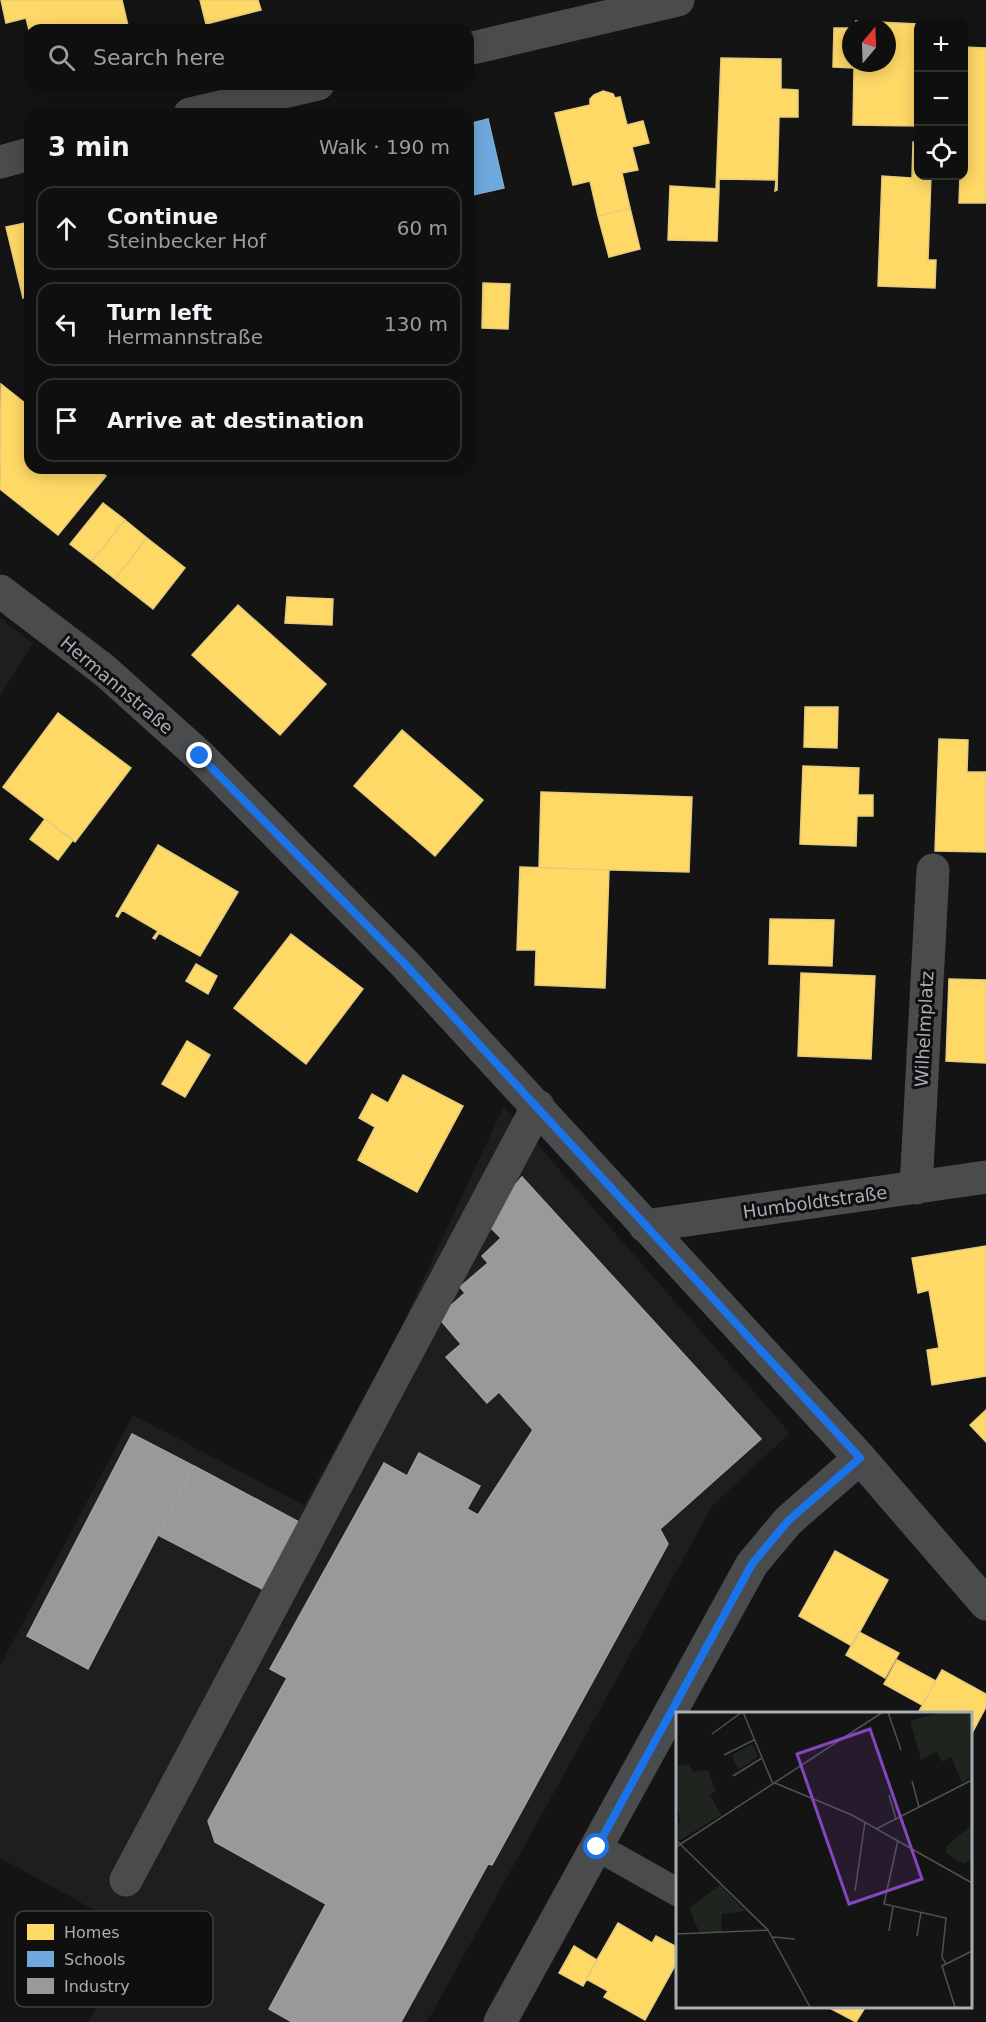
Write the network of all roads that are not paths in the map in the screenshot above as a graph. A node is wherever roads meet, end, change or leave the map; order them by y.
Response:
1 (678, 0) edge
2 (474, 48) edge
3 (292, 90) edge
4 (216, 108) edge
5 (24, 156) edge
6 (0, 162) edge
7 (0, 591) edge
8 (933, 870) dead end
9 (538, 1106) junction
10 (986, 1177) edge
11 (916, 1188) junction
12 (645, 1226) junction
13 (860, 1458) junction
14 (986, 1604) edge
15 (597, 1847) junction
16 (126, 1880) dead end
17 (676, 1891) edge
18 (500, 2022) edge

1 - 2 street
3 - 4 street
5 - 6 street
7 - 9 street, Hermannstraße
8 - 11 street, Wilhelmplatz
9 - 12 street, Hermannstraße
9 - 16 street
10 - 11 street, Humboldtstraße
11 - 12 street, Humboldtstraße
12 - 13 street, Hermannstraße
13 - 14 street, Hermannstraße
13 - 15 street
15 - 17 lane
15 - 18 street

